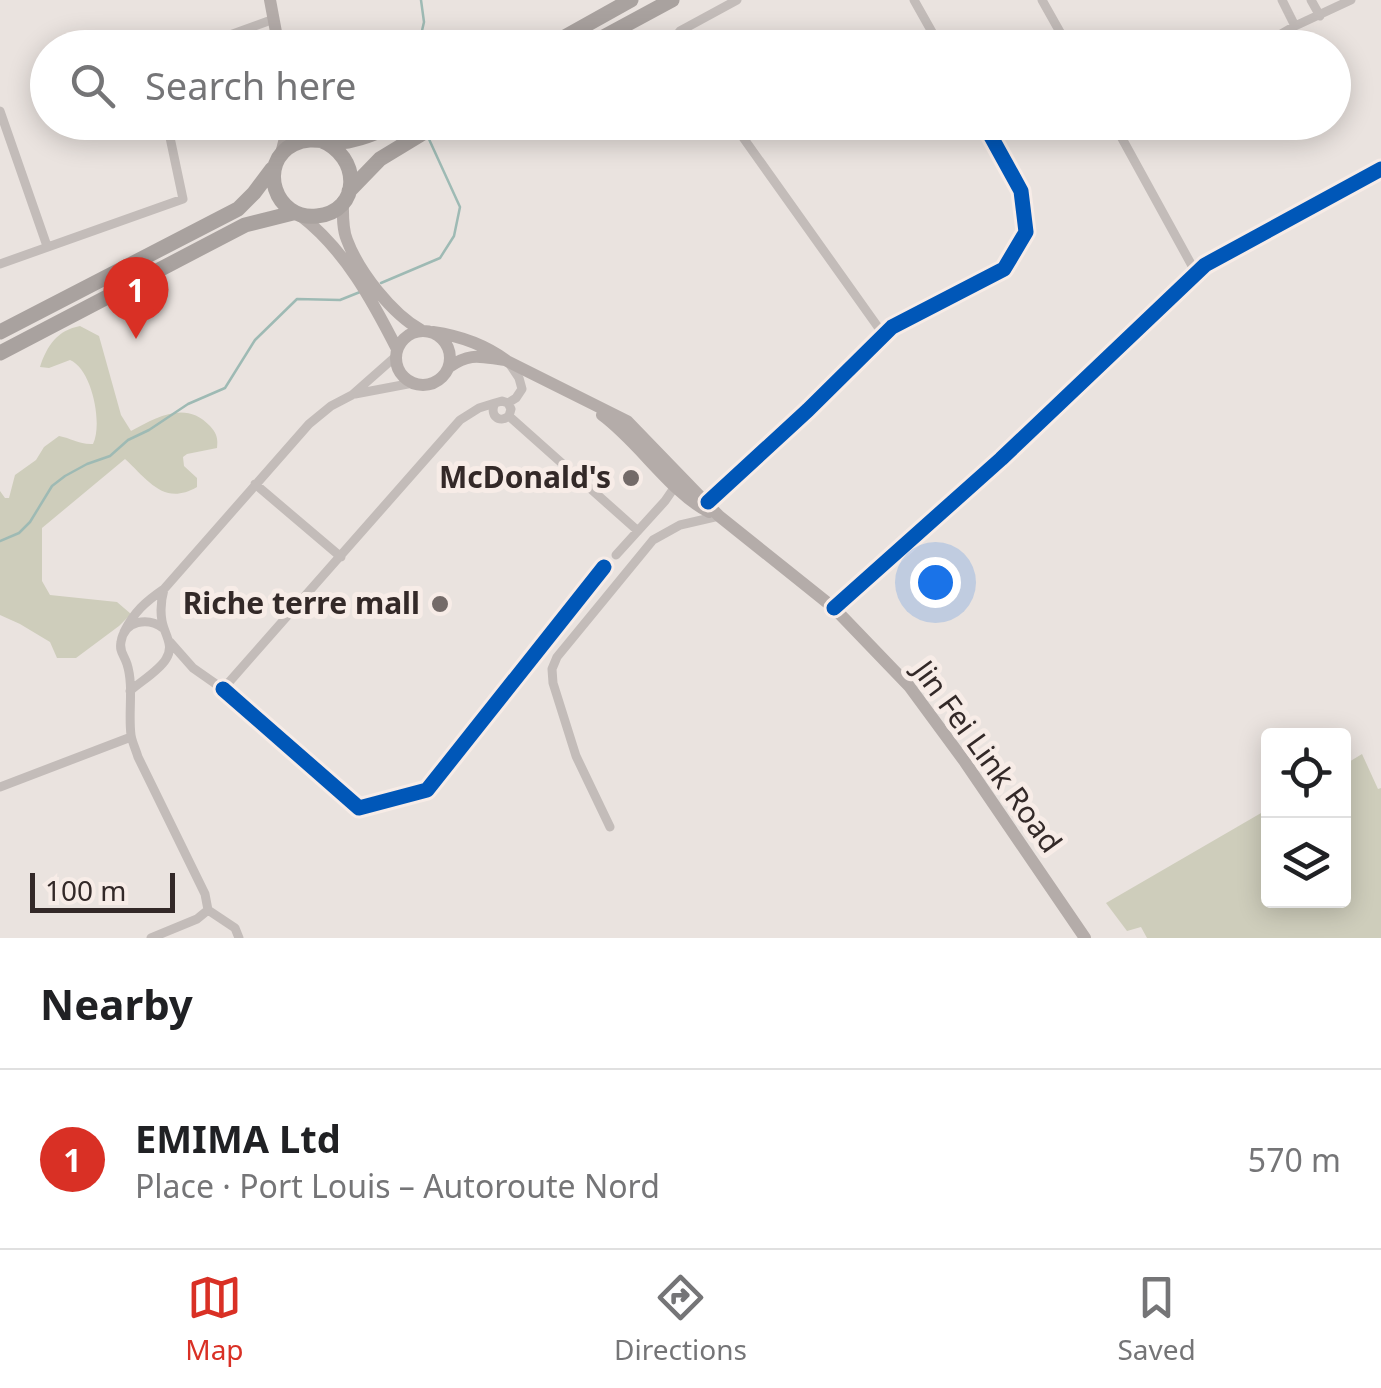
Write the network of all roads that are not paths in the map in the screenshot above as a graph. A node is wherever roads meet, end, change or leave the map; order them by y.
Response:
1 (270, 0) edge
2 (631, 0) edge
3 (672, 0) edge
4 (737, 0) edge
5 (914, 0) edge
6 (1042, 0) edge
7 (1282, 0) edge
8 (1311, 0) edge
9 (1351, 0) edge
10 (1320, 16) junction
11 (274, 19) junction
12 (1296, 26) junction
13 (244, 30) edge
14 (276, 30) edge
15 (577, 30) edge
16 (617, 30) edge
17 (682, 30) edge
18 (931, 30) edge
19 (1059, 30) edge
20 (1289, 30) edge
21 (0, 111) edge
22 (171, 140) edge
23 (284, 140) edge
24 (315, 140) junction
25 (353, 140) edge
26 (410, 140) edge
27 (745, 140) edge
28 (993, 140) edge
29 (1125, 140) edge
30 (278, 159) junction
31 (1381, 169) edge
32 (346, 196) junction
33 (297, 214) junction
34 (48, 246) junction
35 (0, 264) edge
36 (1196, 273) junction
37 (427, 331) junction
38 (0, 332) edge
39 (883, 334) junction
40 (0, 353) edge
41 (396, 353) junction
42 (507, 361) junction
43 (449, 368) junction
44 (412, 383) junction
45 (352, 395) junction
46 (508, 403) junction
47 (495, 404) junction
48 (468, 414) junction
49 (494, 416) junction
50 (509, 416) junction
51 (679, 481) junction
52 (255, 484) junction
53 (708, 502) junction
54 (719, 516) junction
55 (638, 531) junction
56 (616, 555) dead end
57 (340, 557) junction
58 (604, 567) dead end
59 (164, 589) junction
60 (834, 608) junction
61 (163, 628) junction
62 (124, 632) junction
63 (170, 642) junction
64 (127, 663) junction
65 (160, 665) junction
66 (193, 668) junction
67 (130, 690) junction
68 (222, 690) junction
69 (131, 737) junction
70 (0, 787) edge
71 (610, 827) dead end
72 (208, 910) junction
73 (151, 938) edge
74 (239, 938) edge
75 (1085, 938) edge

1 - 11 main road
2 - 15 highway
3 - 16 highway
4 - 17 street
5 - 18 street
6 - 19 street
7 - 12 street
8 - 10 street
9 - 10 street
10 - 12 street
11 - 13 street
11 - 14 main road
12 - 20 street
21 - 34 street
22 - 34 street
23 - 30 main road
24 - 25 highway
24 - 30 highway
24 - 32 highway
26 - 32 highway
27 - 39 street
28 - 39 street
29 - 36 street
30 - 33 highway
30 - 38 highway
31 - 36 street
32 - 33 highway
32 - 37 main road
33 - 40 highway
33 - 41 main road
34 - 35 street
36 - 60 street
37 - 41 main road
37 - 42 main road, Jin Fei Link Road
37 - 43 main road
39 - 53 street
41 - 44 main road
41 - 45 street
42 - 43 main road
42 - 46 street
42 - 51 main road, Jin Fei Link Road
43 - 44 main road
44 - 45 street
45 - 52 street
46 - 47 street
46 - 50 street
47 - 48 street
47 - 49 street
48 - 49 street
48 - 57 street
49 - 50 street
50 - 55 street
51 - 53 main road, Jin Fei Link Road
51 - 54 main road
51 - 55 street
52 - 57 street
52 - 59 street
53 - 54 main road, Jin Fei Link Road
54 - 60 main road, Jin Fei Link Road
54 - 71 street
55 - 56 street
57 - 68 street
58 - 68 street
59 - 61 street
59 - 62 street
60 - 75 main road, Jin Fei Link Road
61 - 62 street
61 - 63 street
62 - 64 street
63 - 65 street
63 - 66 street
64 - 65 street
64 - 67 street
65 - 66 street
65 - 67 street
66 - 68 street
67 - 69 street
69 - 70 street
69 - 72 street
72 - 73 street
72 - 74 street

